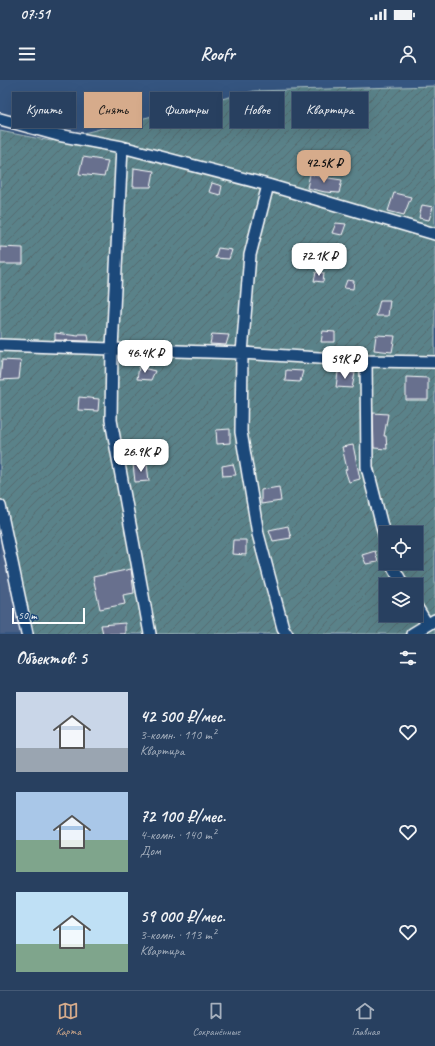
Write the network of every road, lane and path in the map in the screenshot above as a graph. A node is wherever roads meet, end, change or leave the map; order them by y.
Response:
1 (0, 119) edge
2 (122, 147) junction
3 (268, 184) junction
4 (435, 234) edge
5 (0, 345) edge
6 (112, 349) junction
7 (242, 353) junction
8 (366, 361) junction
9 (435, 362) edge
10 (0, 506) edge
11 (382, 526) edge
12 (423, 613) edge
13 (431, 622) edge
14 (27, 634) edge
15 (150, 634) edge
16 (287, 634) edge
17 (412, 634) edge

1 - 2 street
2 - 3 street
2 - 6 street
3 - 4 street
3 - 7 street
5 - 6 street
6 - 7 street
6 - 15 street
7 - 8 street
7 - 16 street
8 - 9 street
8 - 11 street
10 - 14 street
12 - 13 street
13 - 17 street

